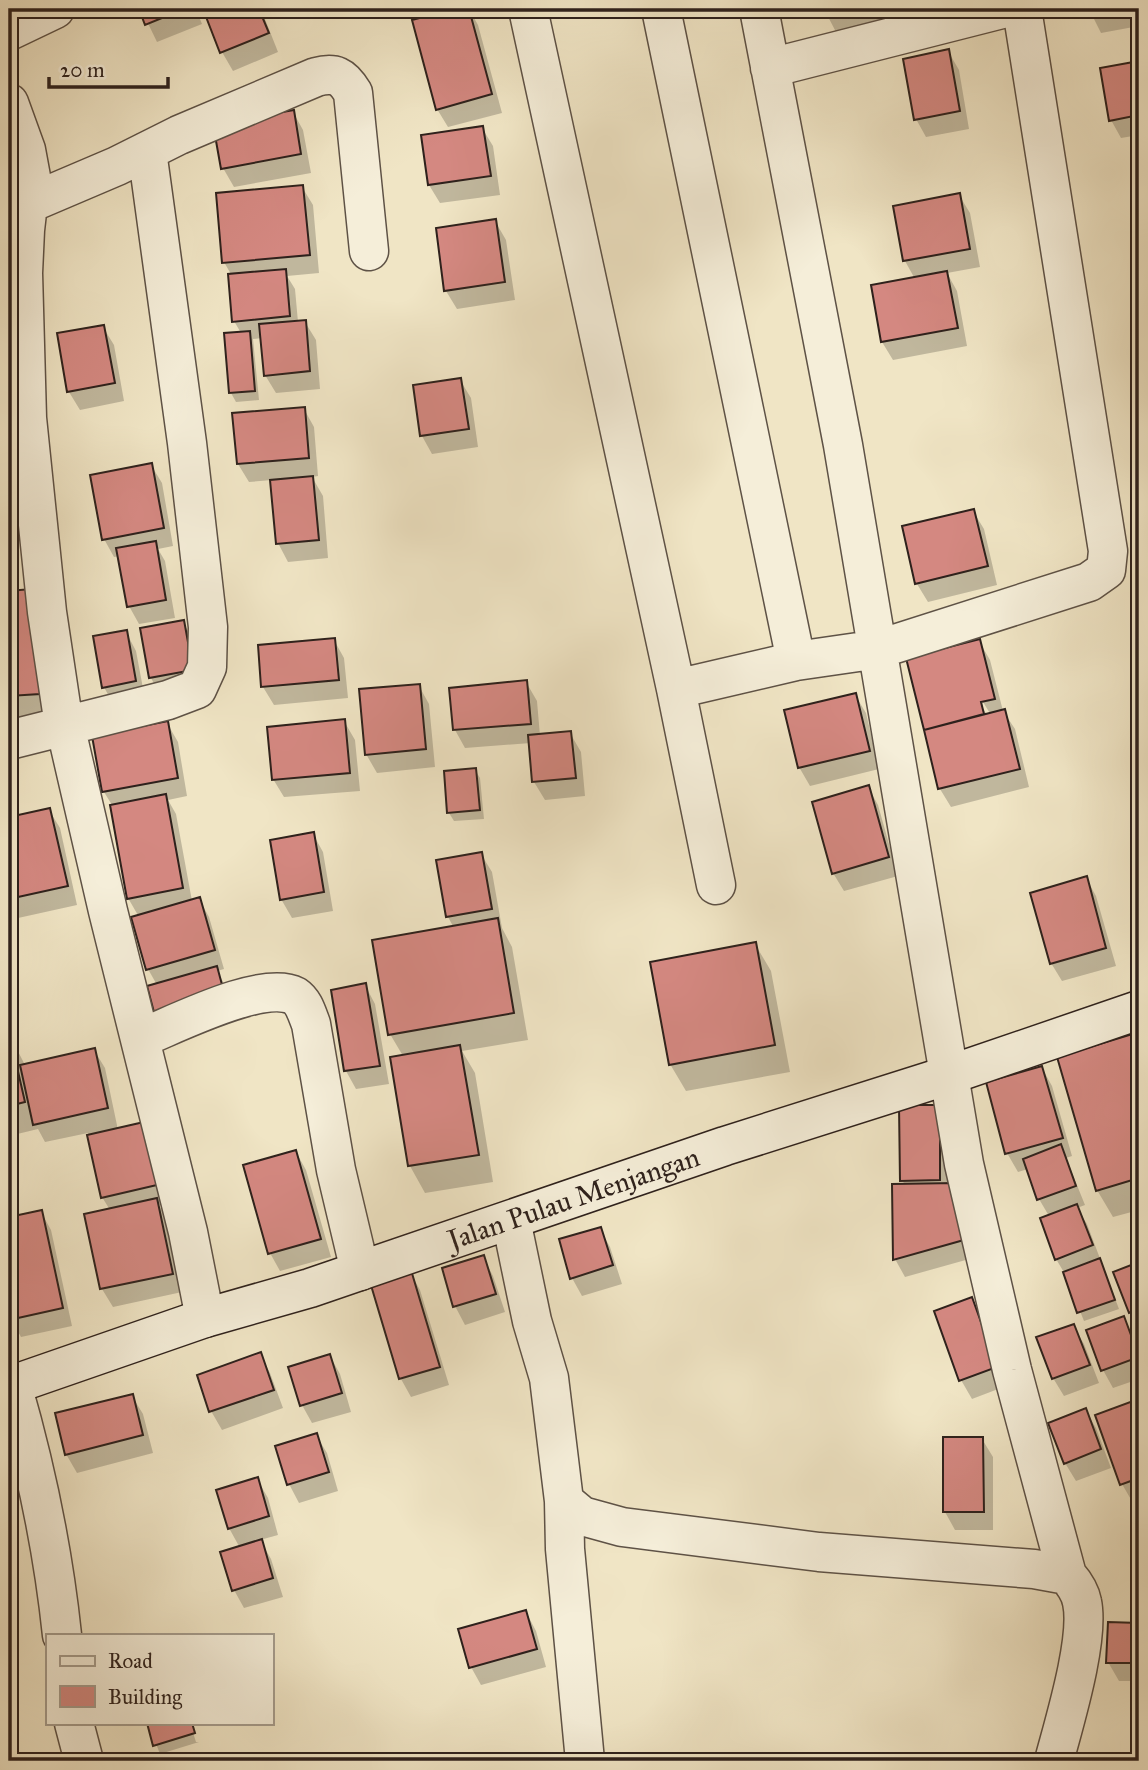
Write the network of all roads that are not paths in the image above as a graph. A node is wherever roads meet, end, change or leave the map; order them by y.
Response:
1 (55, 9) edge
2 (528, 9) edge
3 (661, 9) edge
4 (759, 9) edge
5 (1002, 9) edge
6 (1023, 9) edge
7 (9, 31) edge
8 (770, 68) junction
9 (9, 103) edge
10 (146, 151) junction
11 (19, 208) edge
12 (369, 251) dead end
13 (879, 649) junction
14 (796, 662) junction
15 (676, 690) junction
16 (65, 725) junction
17 (9, 740) edge
18 (716, 885) dead end
19 (1139, 1010) edge
20 (141, 1038) junction
21 (949, 1075) junction
22 (511, 1220) junction
23 (360, 1271) junction
24 (205, 1318) junction
25 (10, 1385) edge
26 (564, 1501) junction
27 (1067, 1575) junction
28 (62, 1634) edge
29 (74, 1724) edge
30 (84, 1761) edge
31 (584, 1761) edge
32 (1054, 1761) edge

1 - 7 street
2 - 15 street
3 - 14 street
4 - 8 street
5 - 8 street
6 - 13 street
8 - 13 street
9 - 11 street
10 - 11 street
10 - 12 street
10 - 16 street
11 - 16 street
13 - 14 street
13 - 21 street
14 - 15 street
15 - 18 street
16 - 17 street
16 - 20 street
19 - 21 street, Jalan Pulau Menjangan
20 - 23 street
20 - 24 street
21 - 22 street, Jalan Pulau Menjangan
21 - 27 street
22 - 23 street, Jalan Pulau Menjangan
22 - 26 street
23 - 24 street, Jalan Pulau Menjangan
24 - 25 street, Jalan Pulau Menjangan
25 - 28 street
26 - 27 street
26 - 31 street
27 - 32 street
29 - 30 street

